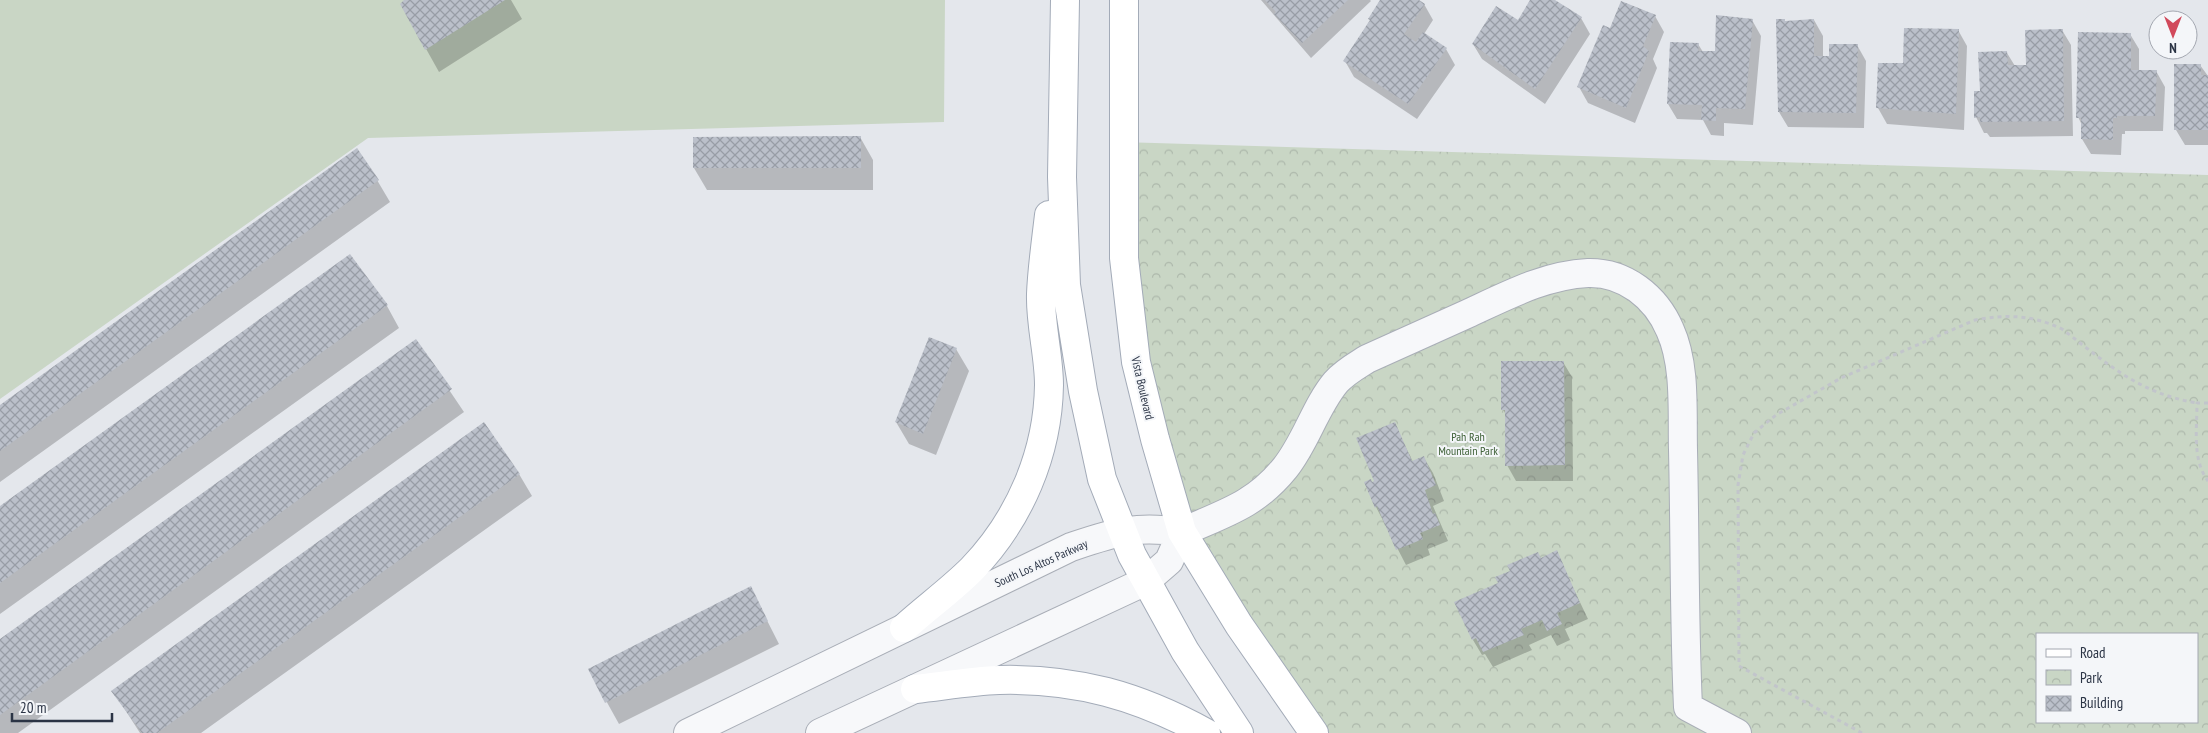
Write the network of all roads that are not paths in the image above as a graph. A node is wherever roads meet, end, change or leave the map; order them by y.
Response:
1 (1065, 0) edge
2 (1124, 0) edge
3 (1064, 82) junction
4 (1122, 530) junction
5 (1182, 532) junction
6 (1146, 581) junction
7 (904, 628) junction
8 (915, 689) junction
9 (688, 733) edge
10 (820, 733) edge
11 (1206, 733) edge
12 (1239, 733) edge
13 (1314, 733) edge
14 (1737, 733) edge

1 - 3 main road
2 - 5 main road, Vista Boulevard
3 - 4 main road
3 - 7 main road
4 - 5 street, South Los Altos Parkway
4 - 6 main road
4 - 7 street, South Los Altos Parkway
5 - 6 street
5 - 13 main road, Vista Boulevard
5 - 14 street
6 - 8 street
6 - 12 main road
7 - 9 street, South Los Altos Parkway
8 - 10 street
8 - 11 main road

